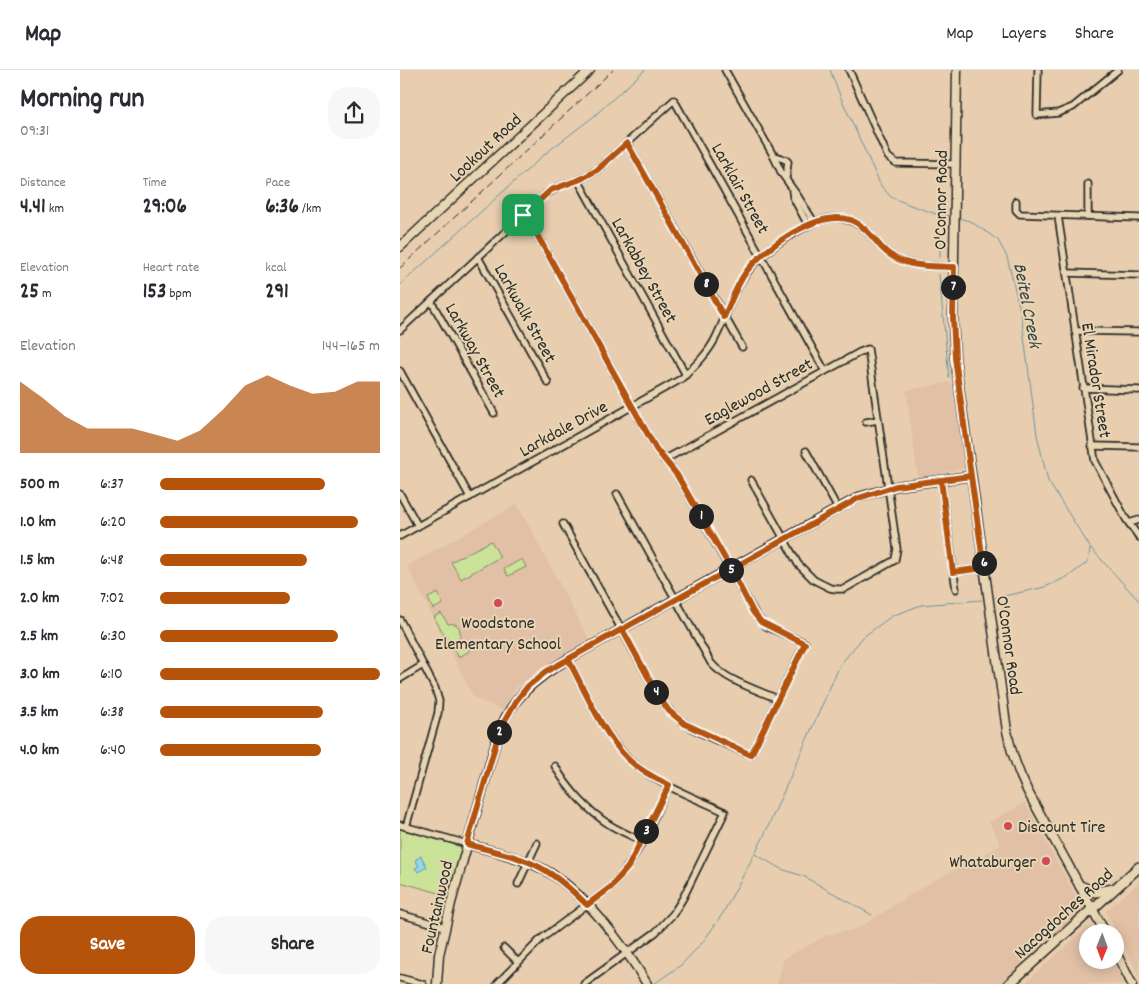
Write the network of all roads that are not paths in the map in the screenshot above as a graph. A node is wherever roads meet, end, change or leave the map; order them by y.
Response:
1 (590, 70) edge
2 (725, 70) edge
3 (849, 70) edge
4 (957, 70) edge
5 (1038, 70) edge
6 (1118, 70) edge
7 (627, 143) junction
8 (773, 155) junction
9 (955, 164) junction
10 (786, 178) junction
11 (578, 180) junction
12 (1088, 184) dead end
13 (792, 190) junction
14 (1016, 201) dead end
15 (523, 215) junction
16 (1058, 216) junction
17 (1088, 216) junction
18 (1139, 218) edge
19 (814, 222) junction
20 (808, 225) junction
21 (400, 247) edge
22 (762, 256) junction
23 (478, 257) junction
24 (954, 267) junction
25 (1066, 273) junction
26 (1137, 275) edge
27 (432, 301) junction
28 (724, 317) junction
29 (400, 330) edge
30 (1075, 331) junction
31 (1139, 332) edge
32 (742, 347) dead end
33 (825, 371) junction
34 (400, 372) edge
35 (686, 375) junction
36 (548, 383) dead end
37 (1083, 388) junction
38 (1139, 390) edge
39 (632, 407) junction
40 (494, 413) dead end
41 (878, 420) junction
42 (866, 422) dead end
43 (1092, 446) junction
44 (1139, 447) edge
45 (806, 451) dead end
46 (664, 460) junction
47 (971, 476) junction
48 (751, 480) dead end
49 (941, 480) junction
50 (888, 488) junction
51 (400, 494) edge
52 (617, 494) dead end
53 (470, 497) junction
54 (838, 509) junction
55 (1139, 520) edge
56 (1129, 523) junction
57 (563, 524) dead end
58 (418, 526) junction
59 (400, 536) edge
60 (1139, 537) edge
61 (784, 539) junction
62 (984, 568) junction
63 (731, 569) junction
64 (953, 572) junction
65 (956, 589) dead end
66 (676, 599) junction
67 (400, 620) edge
68 (622, 629) junction
69 (568, 659) junction
70 (423, 665) junction
71 (400, 679) edge
72 (778, 699) junction
73 (555, 766) dead end
74 (669, 785) junction
75 (403, 826) edge
76 (642, 841) junction
77 (537, 843) dead end
78 (467, 844) junction
79 (529, 862) junction
80 (1139, 867) edge
81 (518, 884) dead end
82 (1080, 886) junction
83 (1114, 889) junction
84 (587, 905) junction
85 (1092, 909) junction
86 (400, 914) edge
87 (1100, 924) edge
88 (445, 927) junction
89 (504, 948) dead end
90 (626, 952) junction
91 (517, 962) junction
92 (1124, 968) edge
93 (400, 978) edge
94 (645, 982) edge
95 (423, 984) edge
96 (436, 984) edge
97 (497, 984) edge
98 (584, 984) edge
99 (1008, 984) edge
100 (1132, 984) edge

1 - 21 street, Lookout Road
2 - 8 street
3 - 9 street
4 - 9 street, O'Connor Road
5 - 6 street
7 - 11 street
7 - 22 street, Larklair Street
7 - 28 street
8 - 10 street
8 - 10 street
9 - 24 street, O'Connor Road
10 - 13 street
11 - 15 street
11 - 35 street, Larkabbey Street
12 - 17 street
13 - 19 street
13 - 20 street
14 - 16 street
15 - 23 street
15 - 39 street
16 - 17 street
16 - 25 street, El Mirador Street
17 - 18 street
19 - 20 street, Larkdale Drive
19 - 24 street, Larkdale Drive
20 - 22 street, Larkdale Drive
22 - 28 street, Larkdale Drive
22 - 33 street, Larklair Street
23 - 27 street
23 - 36 street, Larkwalk Street
24 - 47 street, O'Connor Road
25 - 26 street
25 - 30 street, El Mirador Street
27 - 29 street
27 - 40 street, Larkway Street
28 - 32 street
28 - 35 street, Larkdale Drive
30 - 31 street
30 - 37 street, El Mirador Street
33 - 41 street, Eaglewood Street
33 - 46 street, Eaglewood Street
34 - 53 street
35 - 39 street, Larkdale Drive
37 - 38 street
37 - 43 street, El Mirador Street
39 - 46 street
39 - 53 street, Larkdale Drive
41 - 42 street
41 - 50 street
43 - 44 street
43 - 56 street, El Mirador Street
45 - 54 street
46 - 63 street
47 - 49 street, Fountainwood
47 - 62 street, O'Connor Road
48 - 61 street
49 - 50 street, Fountainwood
49 - 64 street
50 - 54 street, Fountainwood
50 - 61 street
51 - 58 street
52 - 66 street
53 - 58 street, Larkdale Drive
54 - 61 street, Fountainwood
55 - 56 street
56 - 60 street, El Mirador Street
57 - 68 street
58 - 59 street, Larkdale Drive
61 - 63 street, Fountainwood
62 - 64 street
62 - 82 street, O'Connor Road
63 - 66 street, Fountainwood
63 - 72 street
64 - 65 street
66 - 68 street, Fountainwood
66 - 72 street
67 - 70 street
68 - 69 street, Fountainwood
68 - 72 street
69 - 74 street
69 - 78 street, Fountainwood
70 - 71 street
70 - 75 street
73 - 76 street
74 - 76 street
74 - 90 street
75 - 78 street
76 - 84 street
77 - 79 street
78 - 79 street
78 - 88 street, Fountainwood
79 - 81 street
79 - 84 street
80 - 83 main road, Nacogdoches Road
82 - 83 main road
82 - 85 street, O'Connor Road
83 - 85 main road, Nacogdoches Road
84 - 90 street
84 - 91 street
85 - 87 street, O'Connor Road
85 - 99 main road, Nacogdoches Road
86 - 88 street
88 - 96 street, Fountainwood
89 - 91 street
90 - 94 street
90 - 98 street
91 - 97 street
92 - 100 street
93 - 95 street

